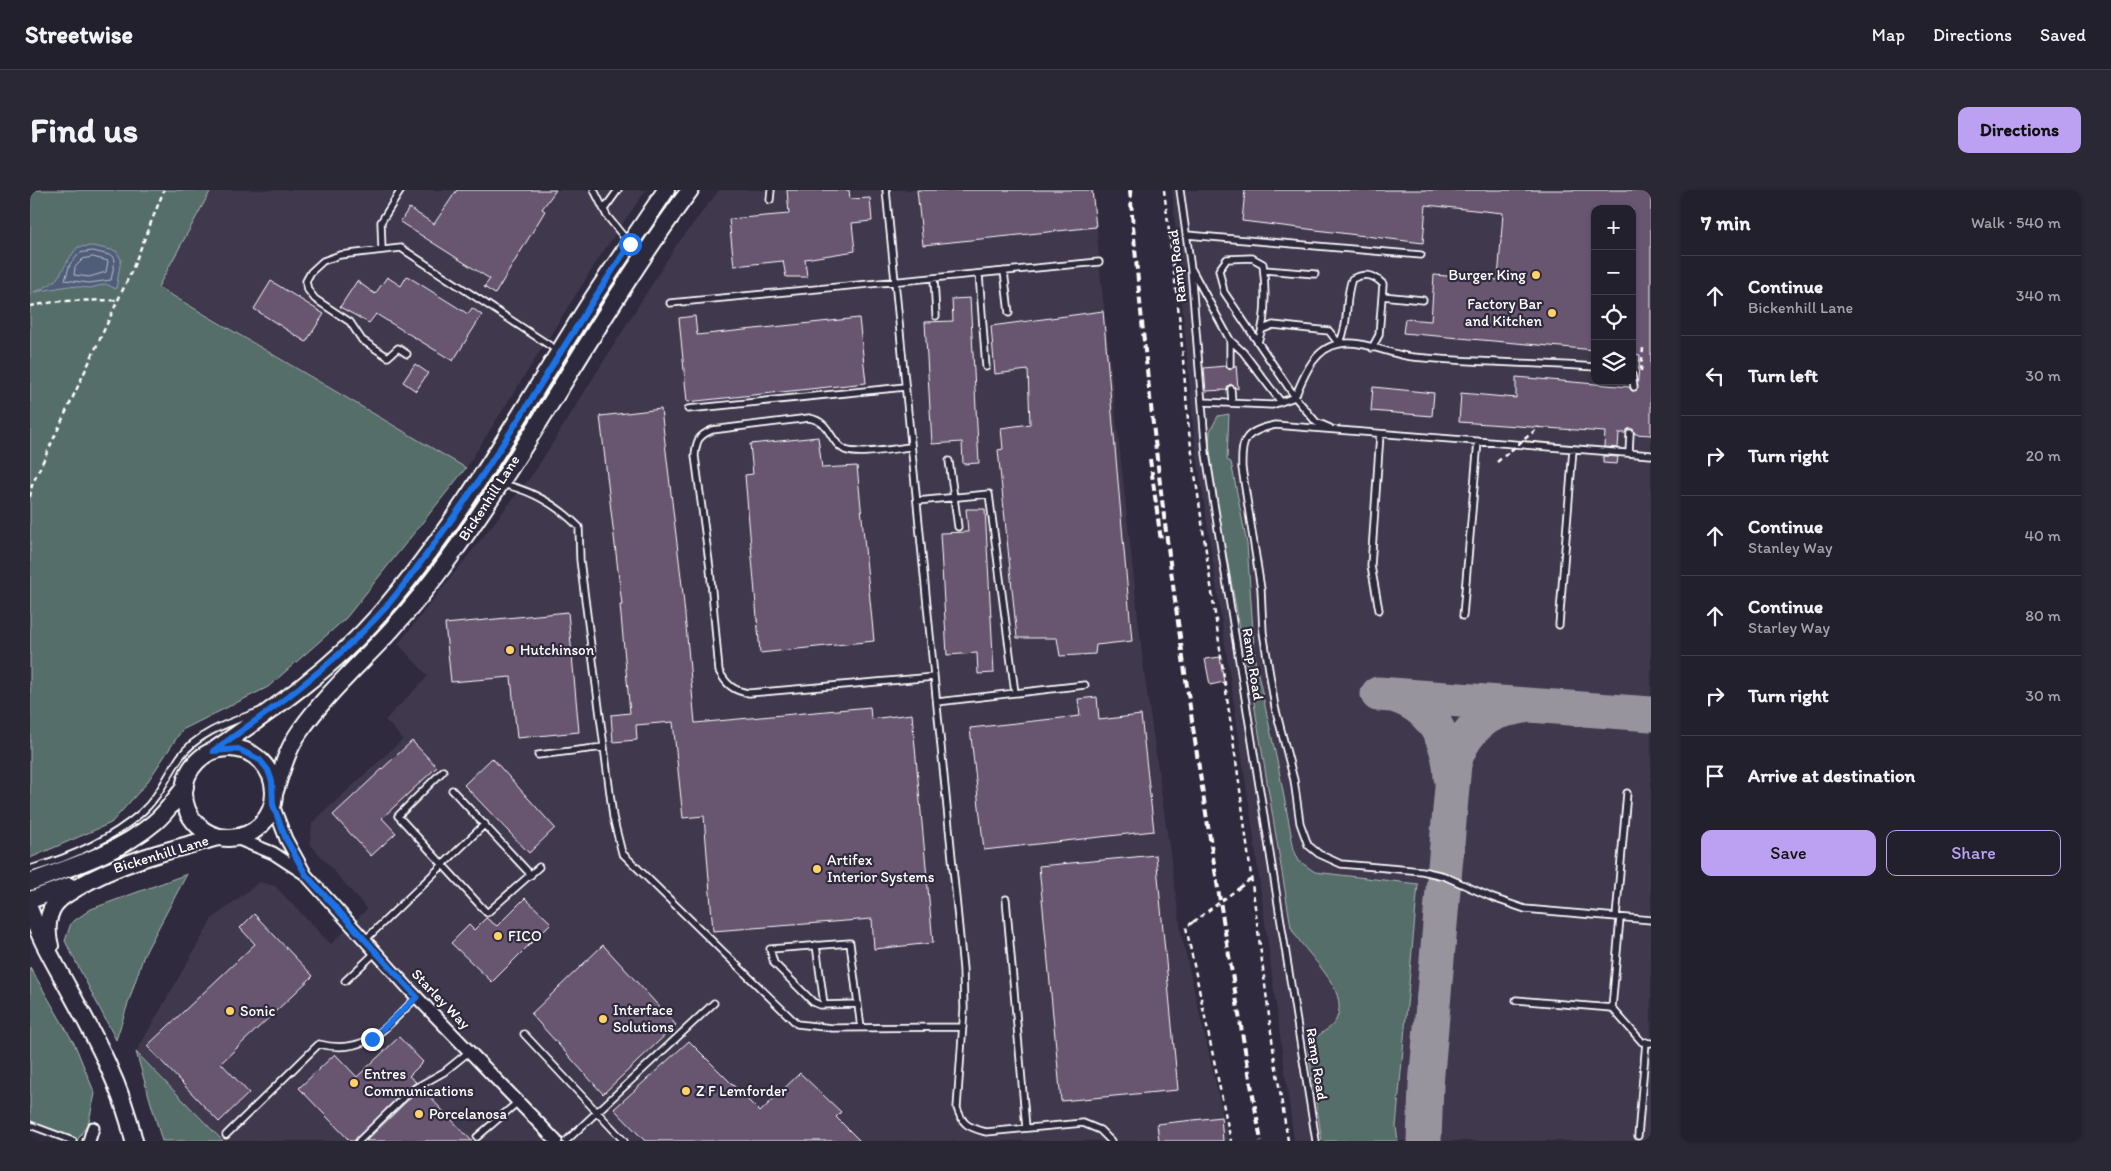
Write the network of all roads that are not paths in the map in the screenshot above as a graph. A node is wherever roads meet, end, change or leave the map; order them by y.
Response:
1 (401, 190) edge
2 (594, 190) edge
3 (618, 190) edge
4 (666, 190) edge
5 (690, 190) edge
6 (771, 190) edge
7 (886, 190) edge
8 (1180, 190) edge
9 (770, 200) dead end
10 (605, 208) junction
11 (1188, 235) junction
12 (630, 244) junction
13 (382, 250) junction
14 (1421, 255) dead end
15 (1099, 262) dead end
16 (1191, 269) junction
17 (1264, 270) junction
18 (1004, 271) junction
19 (979, 274) junction
20 (1316, 274) dead end
21 (934, 278) junction
22 (895, 282) junction
23 (1382, 296) junction
24 (1423, 300) dead end
25 (670, 303) dead end
26 (1009, 313) dead end
27 (936, 316) dead end
28 (1263, 329) junction
29 (1230, 340) junction
30 (1258, 342) junction
31 (1339, 344) junction
32 (1372, 348) junction
33 (560, 352) junction
34 (407, 354) dead end
35 (1230, 365) dead end
36 (986, 367) dead end
37 (1591, 367) edge
38 (905, 387) junction
39 (1231, 389) dead end
40 (1295, 397) junction
41 (1203, 402) junction
42 (1281, 402) junction
43 (1232, 403) junction
44 (688, 409) dead end
45 (1333, 430) junction
46 (1630, 433) dead end
47 (1380, 434) junction
48 (1478, 441) junction
49 (911, 447) junction
50 (1573, 449) junction
51 (1628, 453) junction
52 (1651, 455) edge
53 (949, 461) dead end
54 (499, 484) junction
55 (953, 498) junction
56 (917, 501) junction
57 (958, 527) dead end
58 (1379, 610) dead end
59 (1463, 616) dead end
60 (1559, 625) dead end
61 (934, 677) junction
62 (1085, 686) dead end
63 (1015, 693) junction
64 (283, 702) junction
65 (937, 702) junction
66 (604, 747) junction
67 (213, 751) junction
68 (538, 755) dead end
69 (443, 771) dead end
70 (184, 787) junction
71 (452, 790) dead end
72 (1627, 793) dead end
73 (273, 799) junction
74 (484, 824) junction
75 (218, 837) junction
76 (236, 838) junction
77 (444, 865) junction
78 (539, 867) dead end
79 (104, 872) junction
80 (531, 874) junction
81 (31, 875) edge
82 (306, 875) junction
83 (1006, 899) dead end
84 (30, 900) edge
85 (30, 910) edge
86 (1618, 917) junction
87 (1651, 920) edge
88 (30, 933) edge
89 (365, 940) junction
90 (816, 945) junction
91 (376, 952) junction
92 (55, 964) junction
93 (345, 981) dead end
94 (417, 997) junction
95 (1516, 1000) dead end
96 (714, 1004) dead end
97 (824, 1004) junction
98 (858, 1004) junction
99 (1612, 1008) junction
100 (963, 1027) junction
101 (861, 1028) junction
102 (524, 1034) dead end
103 (1648, 1043) edge
104 (470, 1051) junction
105 (519, 1101) junction
106 (597, 1112) junction
107 (30, 1125) edge
108 (93, 1128) dead end
109 (1026, 1128) junction
110 (226, 1135) dead end
111 (1638, 1136) dead end
112 (477, 1138) dead end
113 (73, 1141) edge
114 (89, 1141) edge
115 (134, 1141) edge
116 (358, 1141) edge
117 (556, 1141) edge
118 (566, 1141) edge
119 (624, 1141) edge
120 (1111, 1141) edge
121 (1316, 1141) edge

1 - 13 lane
2 - 10 lane
3 - 10 lane
4 - 12 main road, Bickenhill Lane
5 - 54 main road, Bickenhill Lane
6 - 9 lane
7 - 22 lane
8 - 11 lane, Ramp Road
10 - 12 lane
11 - 14 lane
11 - 16 lane, Ramp Road
12 - 33 main road, Bickenhill Lane
13 - 33 lane
13 - 34 lane
15 - 18 lane
16 - 29 lane
16 - 41 lane, Ramp Road
17 - 20 lane
17 - 28 lane
17 - 30 lane
18 - 19 lane
18 - 26 lane
19 - 21 lane
19 - 36 lane
21 - 22 lane
21 - 27 lane
22 - 25 lane
22 - 38 lane
23 - 24 lane
23 - 31 lane
23 - 32 lane
28 - 30 lane
28 - 31 lane
29 - 35 lane
29 - 42 lane
30 - 40 lane
31 - 32 lane
31 - 40 lane
32 - 37 lane
33 - 64 main road, Bickenhill Lane
38 - 44 lane
38 - 49 lane
39 - 43 lane
40 - 42 lane
40 - 45 lane
41 - 43 lane
41 - 121 lane, Ramp Road
42 - 43 lane
45 - 47 lane
45 - 86 lane
46 - 51 lane
47 - 48 lane
47 - 58 lane
48 - 50 lane
48 - 59 lane
49 - 56 lane
49 - 61 lane
50 - 51 lane
50 - 60 lane
51 - 52 lane
53 - 55 lane
54 - 66 lane
54 - 73 main road, Bickenhill Lane
55 - 56 lane
55 - 57 lane
55 - 63 lane
56 - 61 lane
61 - 65 lane
62 - 63 lane
63 - 65 lane
64 - 67 main road, Bickenhill Lane
64 - 81 lane
65 - 100 lane
66 - 68 lane
66 - 101 lane
67 - 70 main road
67 - 73 main road
69 - 77 lane
70 - 75 main road
70 - 81 main road, Bickenhill Lane
71 - 74 lane
72 - 86 lane
73 - 76 main road
73 - 82 street
74 - 77 lane
74 - 80 lane
75 - 76 main road
75 - 79 main road, Bickenhill Lane
76 - 82 street
77 - 80 lane
77 - 89 lane
78 - 80 lane
79 - 84 main road
79 - 92 main road, Bickenhill Lane
82 - 89 street, Starley Way
83 - 109 lane
85 - 92 main road, Bickenhill Lane
86 - 87 lane
86 - 99 lane
88 - 92 main road, Bickenhill Lane
89 - 91 street, Starley Way
90 - 97 lane
90 - 97 lane
90 - 98 lane
91 - 93 lane
91 - 94 street, Starley Way
92 - 115 main road, Bickenhill Lane
94 - 104 street, Starley Way
94 - 110 lane
95 - 99 lane
96 - 106 lane
97 - 98 lane
98 - 101 lane
99 - 103 lane
100 - 101 lane
100 - 109 lane
102 - 106 lane
103 - 111 lane
104 - 105 street, Starley Way
104 - 116 lane
105 - 112 lane
105 - 117 street, Starley Way
106 - 118 lane
106 - 119 lane
107 - 113 lane
108 - 114 street
109 - 120 lane

